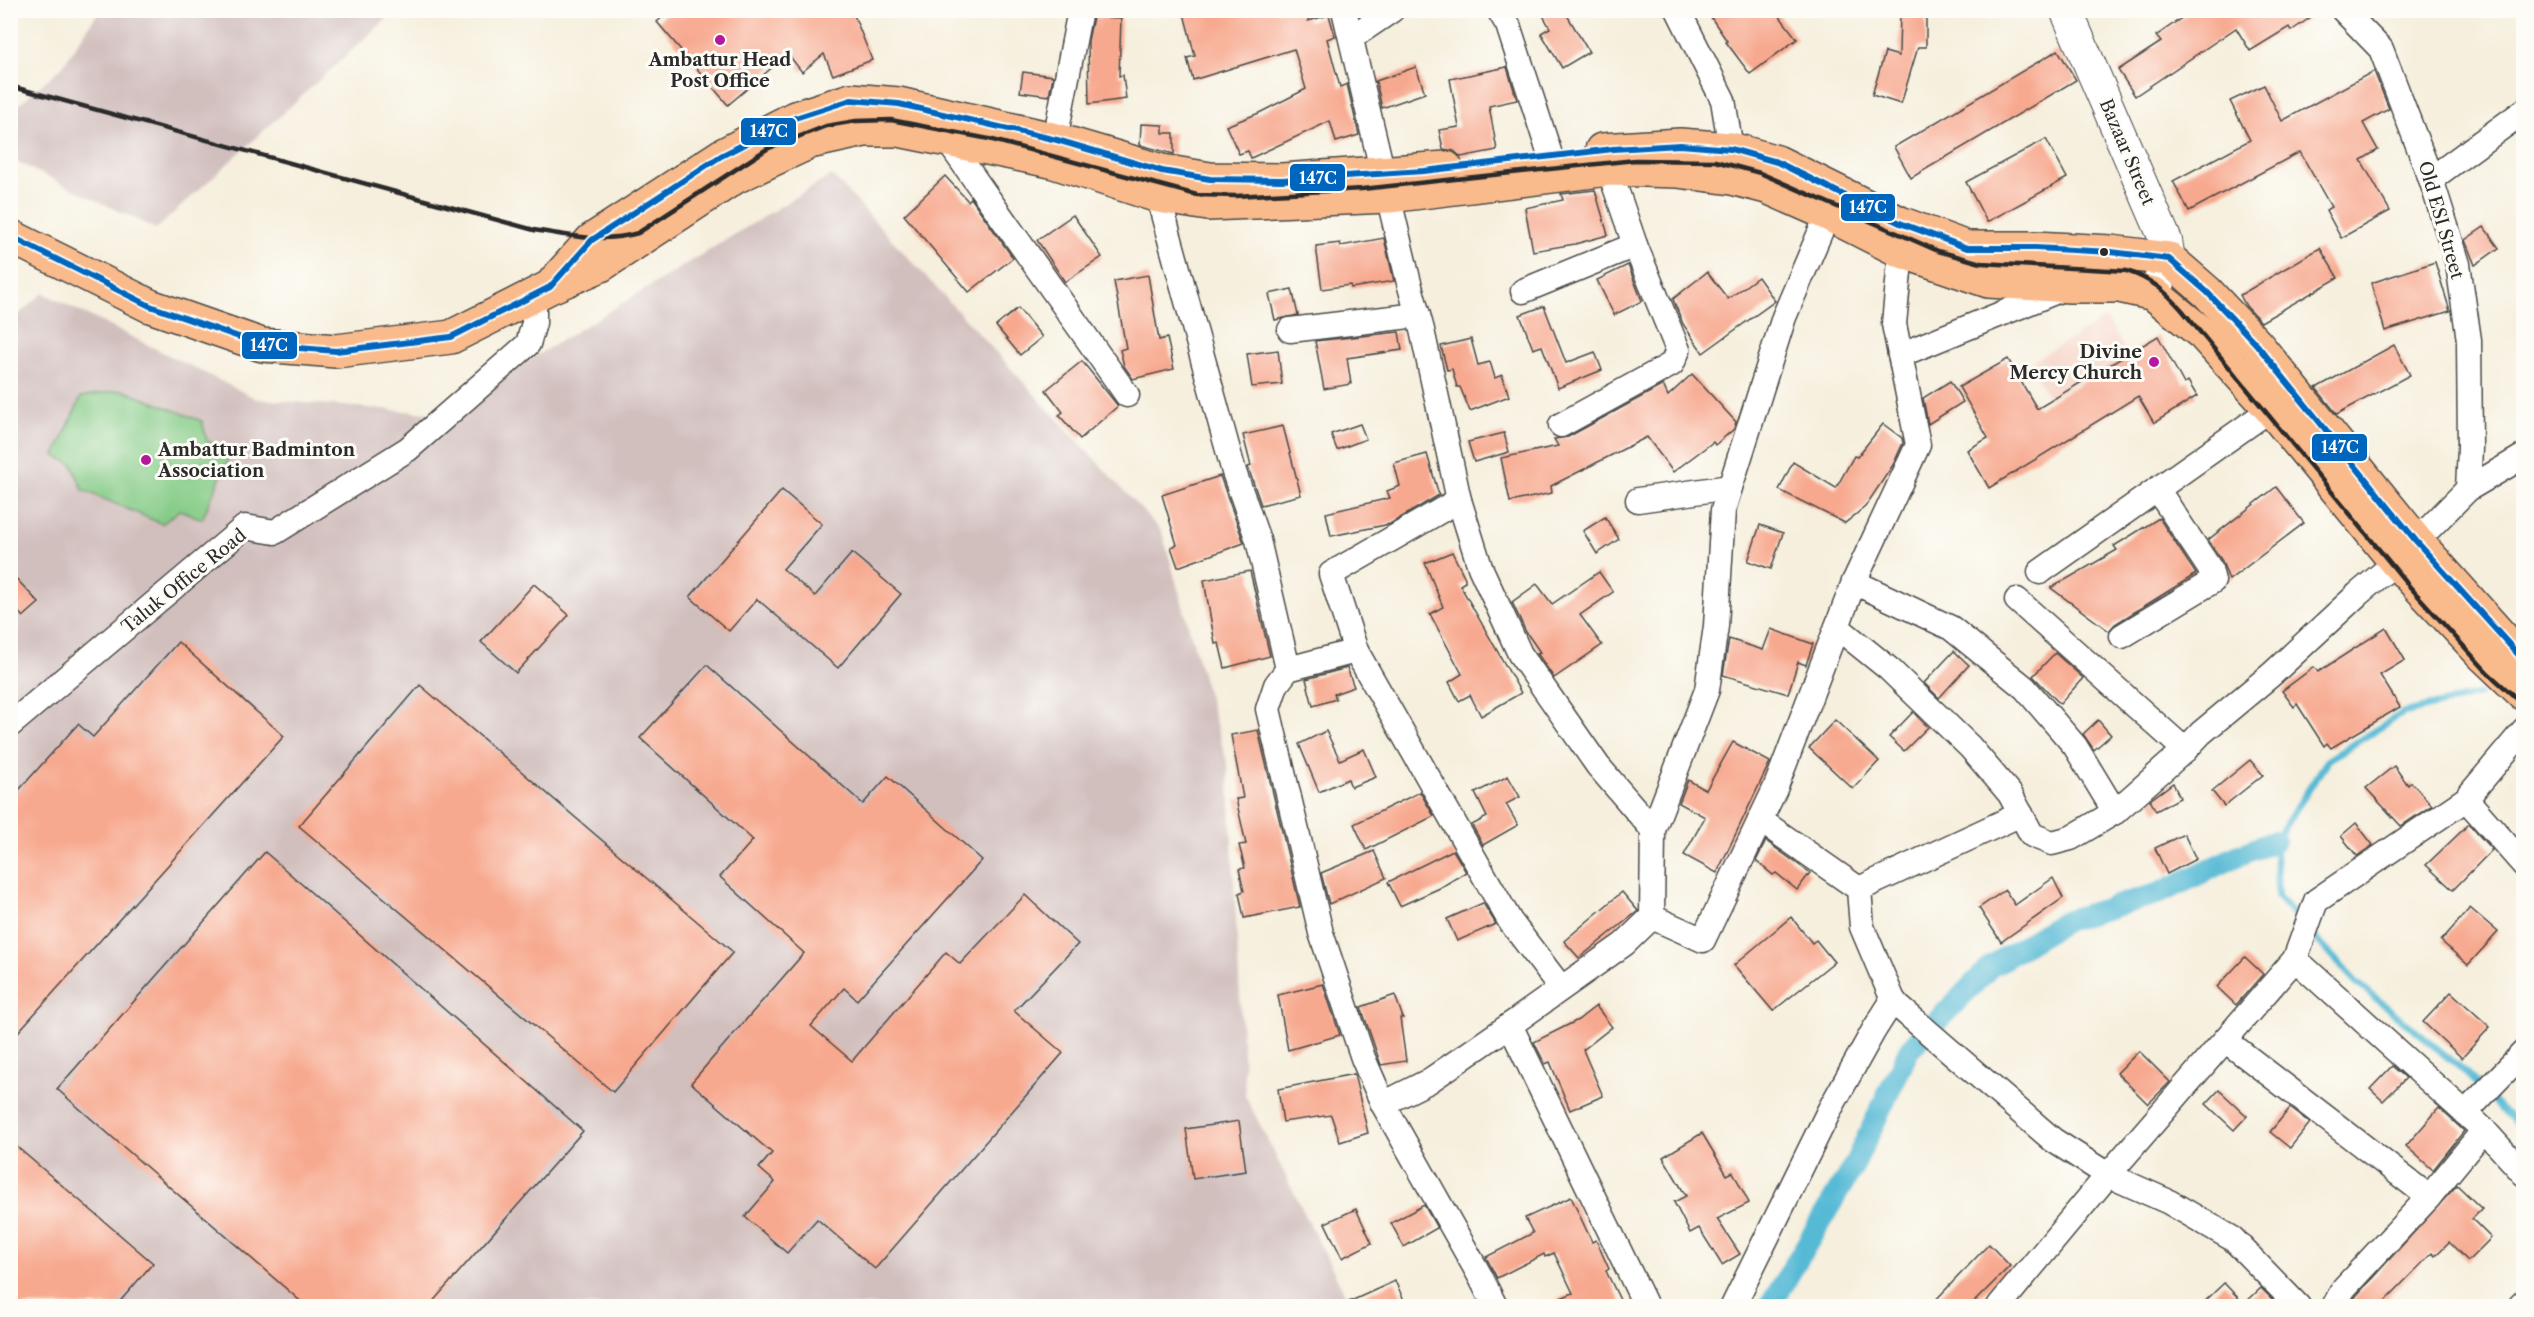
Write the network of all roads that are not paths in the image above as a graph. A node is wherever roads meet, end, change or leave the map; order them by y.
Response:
1 (1080, 10) edge
2 (1344, 10) edge
3 (1392, 10) edge
4 (1499, 10) edge
5 (1678, 10) edge
6 (2066, 10) edge
7 (2343, 10) edge
8 (1352, 37) junction
9 (2523, 111) edge
10 (947, 140) junction
11 (1731, 149) junction
12 (1054, 150) junction
13 (1551, 158) junction
14 (1609, 169) junction
15 (2432, 179) junction
16 (1386, 184) junction
17 (1158, 196) junction
18 (1828, 214) junction
19 (10, 236) edge
20 (1635, 244) junction
21 (1901, 251) junction
22 (2169, 259) junction
23 (2070, 286) junction
24 (542, 290) junction
25 (1523, 291) dead end
26 (2154, 294) junction
27 (1418, 315) junction
28 (1290, 330) dead end
29 (1900, 355) junction
30 (1127, 395) dead end
31 (2271, 409) junction
32 (1561, 425) dead end
33 (2523, 456) edge
34 (1730, 487) junction
35 (2157, 489) junction
36 (2468, 489) junction
37 (1459, 500) junction
38 (1638, 500) dead end
39 (2406, 551) junction
40 (2040, 572) dead end
41 (1854, 582) junction
42 (2018, 600) dead end
43 (1837, 627) junction
44 (2122, 636) dead end
45 (1356, 651) junction
46 (1288, 669) junction
47 (2523, 683) edge
48 (10, 725) edge
49 (2523, 730) edge
50 (2185, 750) junction
51 (2466, 799) junction
52 (2115, 812) junction
53 (2021, 814) junction
54 (1760, 820) junction
55 (1653, 830) junction
56 (2523, 865) edge
57 (1859, 889) junction
58 (1652, 917) junction
59 (2295, 959) junction
60 (1561, 988) junction
61 (1895, 1003) junction
62 (1510, 1025) junction
63 (2225, 1040) junction
64 (2520, 1054) edge
65 (1383, 1104) junction
66 (2465, 1113) junction
67 (2484, 1130) junction
68 (2523, 1174) edge
69 (2108, 1175) junction
70 (2429, 1197) junction
71 (2523, 1302) edge
72 (1495, 1306) edge
73 (1646, 1306) edge
74 (1732, 1306) edge
75 (1999, 1306) edge
76 (2298, 1306) edge
77 (2334, 1306) edge
78 (2520, 1306) edge

1 - 12 street
2 - 8 street
3 - 8 street
4 - 13 street
5 - 11 street
6 - 22 street, Bazaar Street
7 - 15 street, Old ESI Street
8 - 16 street
9 - 15 street
10 - 12 highway
10 - 24 highway
10 - 30 street
11 - 13 highway
11 - 22 highway
12 - 16 highway
12 - 17 highway
12 - 24 highway
13 - 16 highway
14 - 16 highway
14 - 18 highway
14 - 20 street
15 - 36 street, Old ESI Street
16 - 17 highway
16 - 27 street
17 - 46 street
18 - 21 highway
18 - 34 street
19 - 24 highway
20 - 25 street
20 - 32 street
21 - 23 highway
21 - 29 street
22 - 26 street
22 - 39 highway
23 - 26 highway
23 - 29 street
24 - 48 street, Taluk Office Road
26 - 31 highway
27 - 28 street
27 - 37 street
29 - 41 street
31 - 35 street
31 - 39 highway
33 - 36 street
34 - 38 street
34 - 55 street
35 - 40 street
35 - 44 street
36 - 39 street
37 - 45 street
37 - 55 street
39 - 47 highway
39 - 50 street
41 - 43 street
41 - 52 street
42 - 50 street
43 - 53 street
43 - 54 street
45 - 46 street
45 - 60 street
46 - 65 street
49 - 51 street
50 - 52 street
51 - 56 street
51 - 59 street
52 - 53 street
53 - 57 street
54 - 57 street
54 - 58 street
55 - 58 street
57 - 61 street
58 - 60 street
59 - 63 street
59 - 66 street
60 - 62 street
61 - 69 street
61 - 74 street
62 - 65 street
62 - 73 street
63 - 69 street
63 - 70 street
64 - 66 street
65 - 72 street
66 - 67 street
67 - 68 street
67 - 70 street
69 - 75 street
69 - 76 street
70 - 77 street
71 - 78 street

